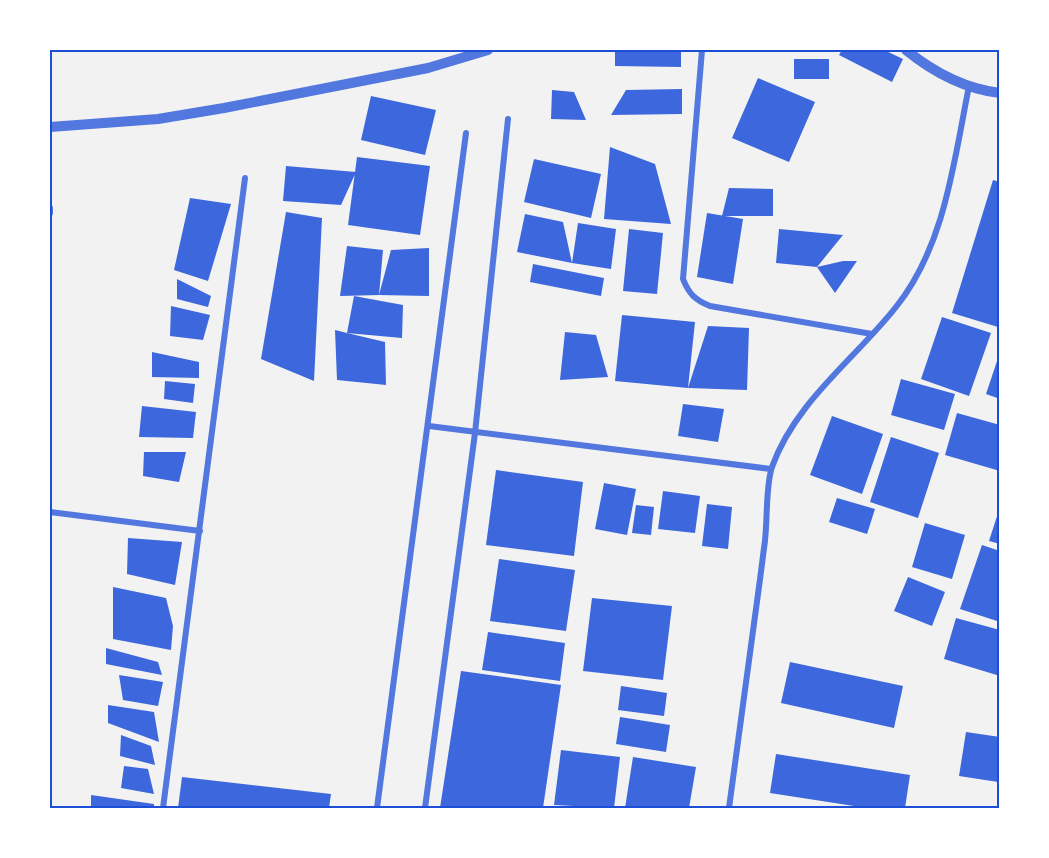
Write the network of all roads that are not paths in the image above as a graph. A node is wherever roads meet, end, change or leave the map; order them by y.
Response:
1 (488, 50) edge
2 (702, 50) edge
3 (906, 50) edge
4 (969, 86) junction
5 (999, 93) edge
6 (508, 119) dead end
7 (50, 127) edge
8 (466, 133) dead end
9 (246, 178) dead end
10 (50, 208) edge
11 (50, 213) edge
12 (872, 334) junction
13 (429, 426) junction
14 (475, 433) junction
15 (771, 469) junction
16 (50, 512) edge
17 (200, 531) junction
18 (163, 808) edge
19 (377, 808) edge
20 (425, 808) edge
21 (729, 808) edge

1 - 7 street
2 - 12 street
3 - 4 street
4 - 5 street
4 - 12 street
6 - 14 street
8 - 13 street
9 - 17 street
10 - 11 street
12 - 15 street
13 - 14 street
13 - 19 street
14 - 15 street
14 - 20 street
15 - 21 street
16 - 17 street
17 - 18 street

